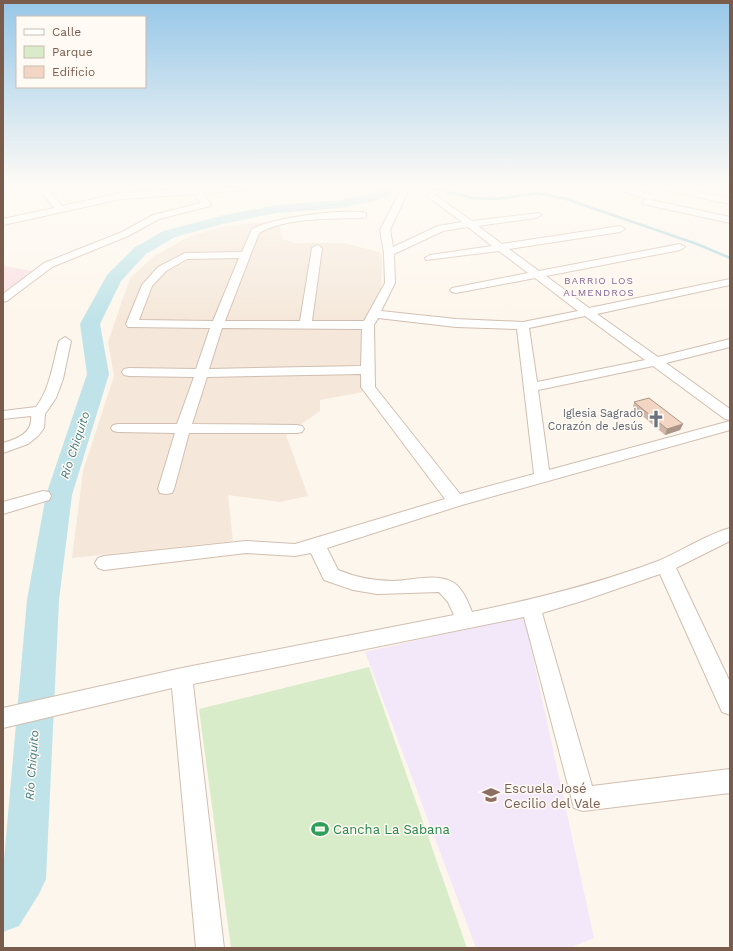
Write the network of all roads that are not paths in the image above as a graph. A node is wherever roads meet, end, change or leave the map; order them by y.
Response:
1 (130, 231) edge
2 (255, 231) edge
3 (385, 231) edge
4 (434, 231) edge
5 (481, 231) edge
6 (604, 231) edge
7 (502, 247) junction
8 (680, 247) dead end
9 (317, 248) dead end
10 (390, 253) junction
11 (246, 255) junction
12 (430, 258) dead end
13 (539, 275) junction
14 (730, 282) edge
15 (456, 290) dead end
16 (3, 299) edge
17 (588, 313) junction
18 (371, 320) junction
19 (217, 326) junction
20 (304, 326) junction
21 (523, 326) junction
22 (65, 341) dead end
23 (730, 343) edge
24 (656, 362) junction
25 (368, 370) junction
26 (129, 372) dead end
27 (203, 373) junction
28 (532, 387) junction
29 (31, 413) junction
30 (3, 414) edge
31 (730, 416) edge
32 (730, 425) edge
33 (118, 428) dead end
34 (183, 429) junction
35 (297, 429) dead end
36 (3, 448) edge
37 (542, 477) junction
38 (166, 489) dead end
39 (42, 496) dead end
40 (456, 501) junction
41 (3, 508) edge
42 (730, 534) edge
43 (316, 545) junction
44 (104, 563) dead end
45 (665, 565) junction
46 (531, 608) junction
47 (466, 620) junction
48 (182, 677) junction
49 (730, 705) edge
50 (3, 718) edge
51 (730, 781) edge
52 (210, 948) edge

1 - 16 street
2 - 11 street
3 - 10 street
4 - 10 street
5 - 7 street
6 - 7 street
7 - 12 street
7 - 13 street
8 - 13 street
9 - 20 street
10 - 18 street
11 - 19 street
11 - 19 street
13 - 15 street
13 - 17 street
14 - 17 street
17 - 21 street
17 - 24 street
18 - 20 street
18 - 21 street
18 - 25 street
19 - 20 street
19 - 27 street
21 - 28 street
22 - 29 street
23 - 24 street
24 - 28 street
24 - 31 street
25 - 27 street
25 - 40 street
26 - 27 street
27 - 34 street
28 - 37 street
29 - 30 street
29 - 36 street
32 - 37 street
33 - 34 street
34 - 35 street
34 - 38 street
37 - 40 street
39 - 41 street
40 - 43 street
42 - 45 street
43 - 44 street
43 - 47 street
45 - 46 street
45 - 49 street
46 - 47 street
46 - 51 street
47 - 48 street
48 - 50 street
48 - 52 street

